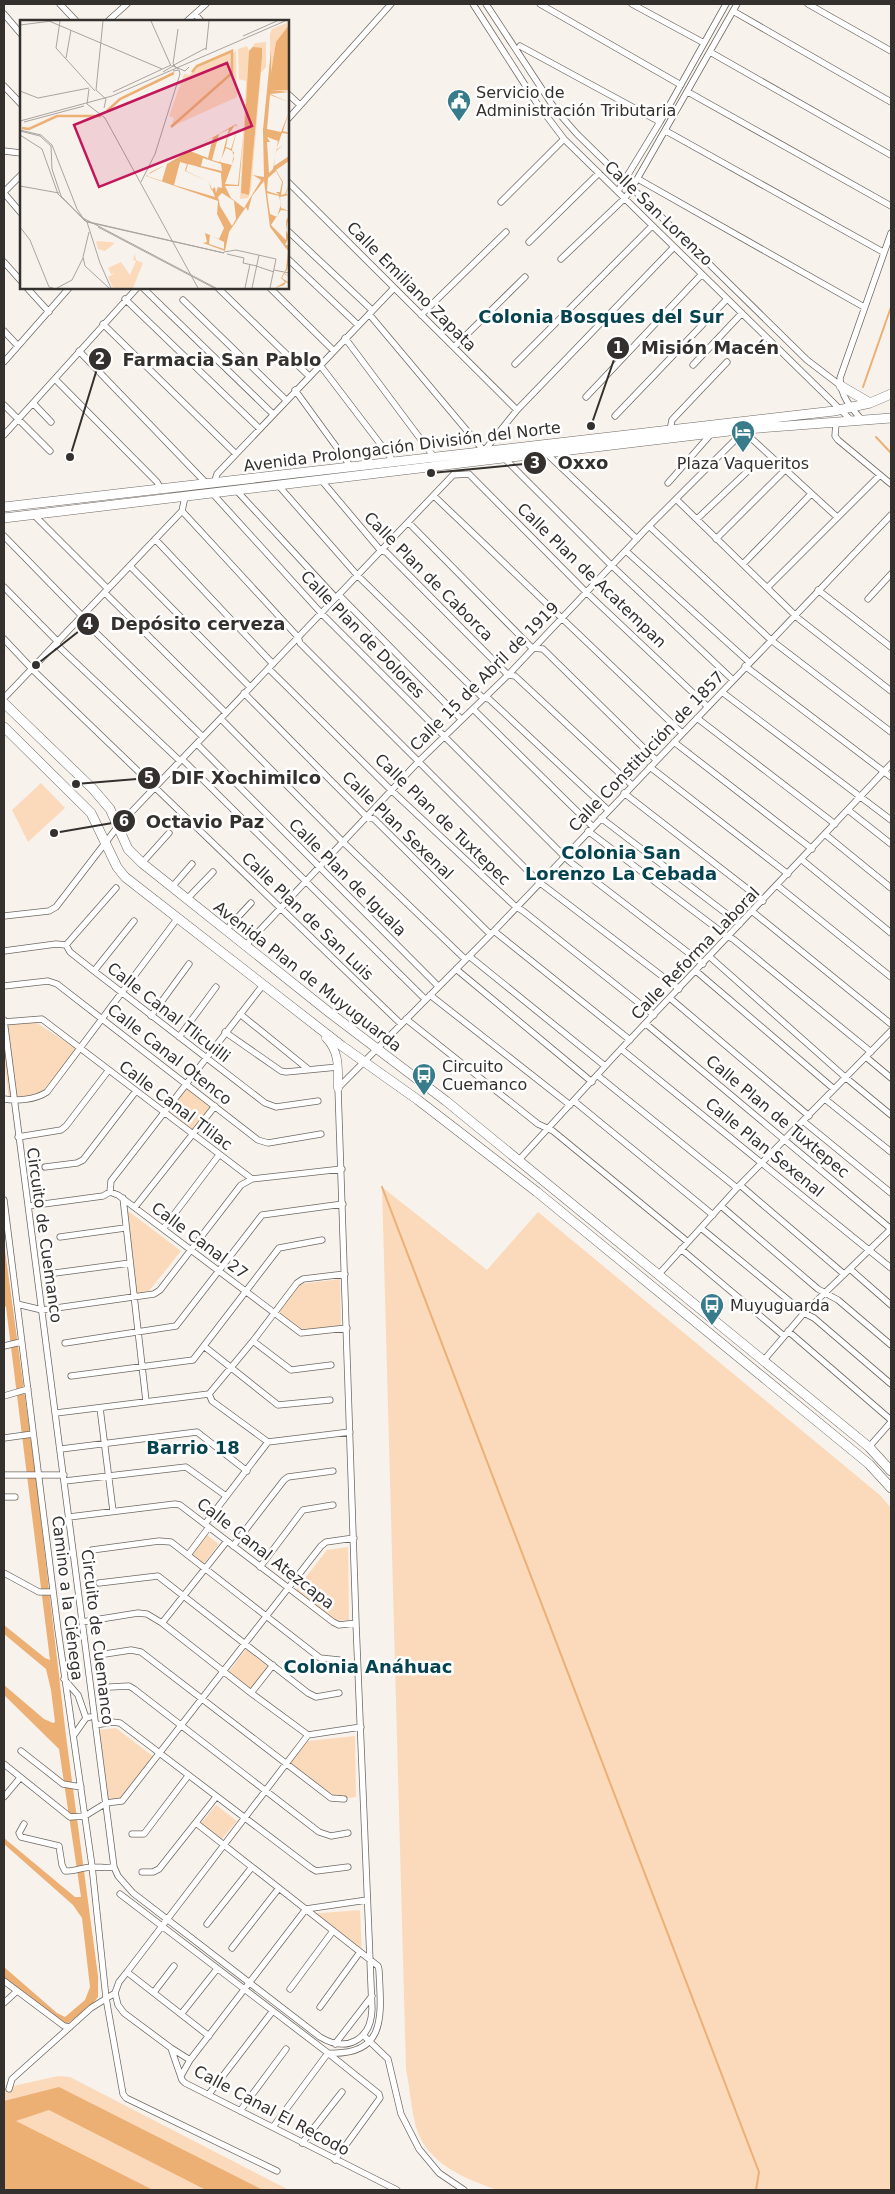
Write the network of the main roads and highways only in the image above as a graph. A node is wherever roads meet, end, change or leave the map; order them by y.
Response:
1 (840, 386) road end
2 (891, 394) edge
3 (870, 403) junction
4 (881, 418) junction
5 (891, 418) edge
6 (891, 422) edge
7 (4, 507) edge
8 (4, 518) edge
9 (4, 703) edge
10 (4, 727) edge
11 (878, 1456) junction
12 (891, 1465) edge
13 (891, 1471) edge
14 (891, 1488) edge

1 - 3 main road
2 - 3 main road, Avenida Prolongación División del Norte
3 - 7 main road, Avenida Prolongación División del Norte
4 - 5 main road, Avenida Prolongación División del Norte
4 - 6 main road
4 - 8 main road, Avenida Prolongación División del Norte
9 - 11 main road, Avenida Plan de Muyuguarda
10 - 14 main road, Avenida Plan de Muyuguarda
11 - 12 main road
11 - 13 main road

